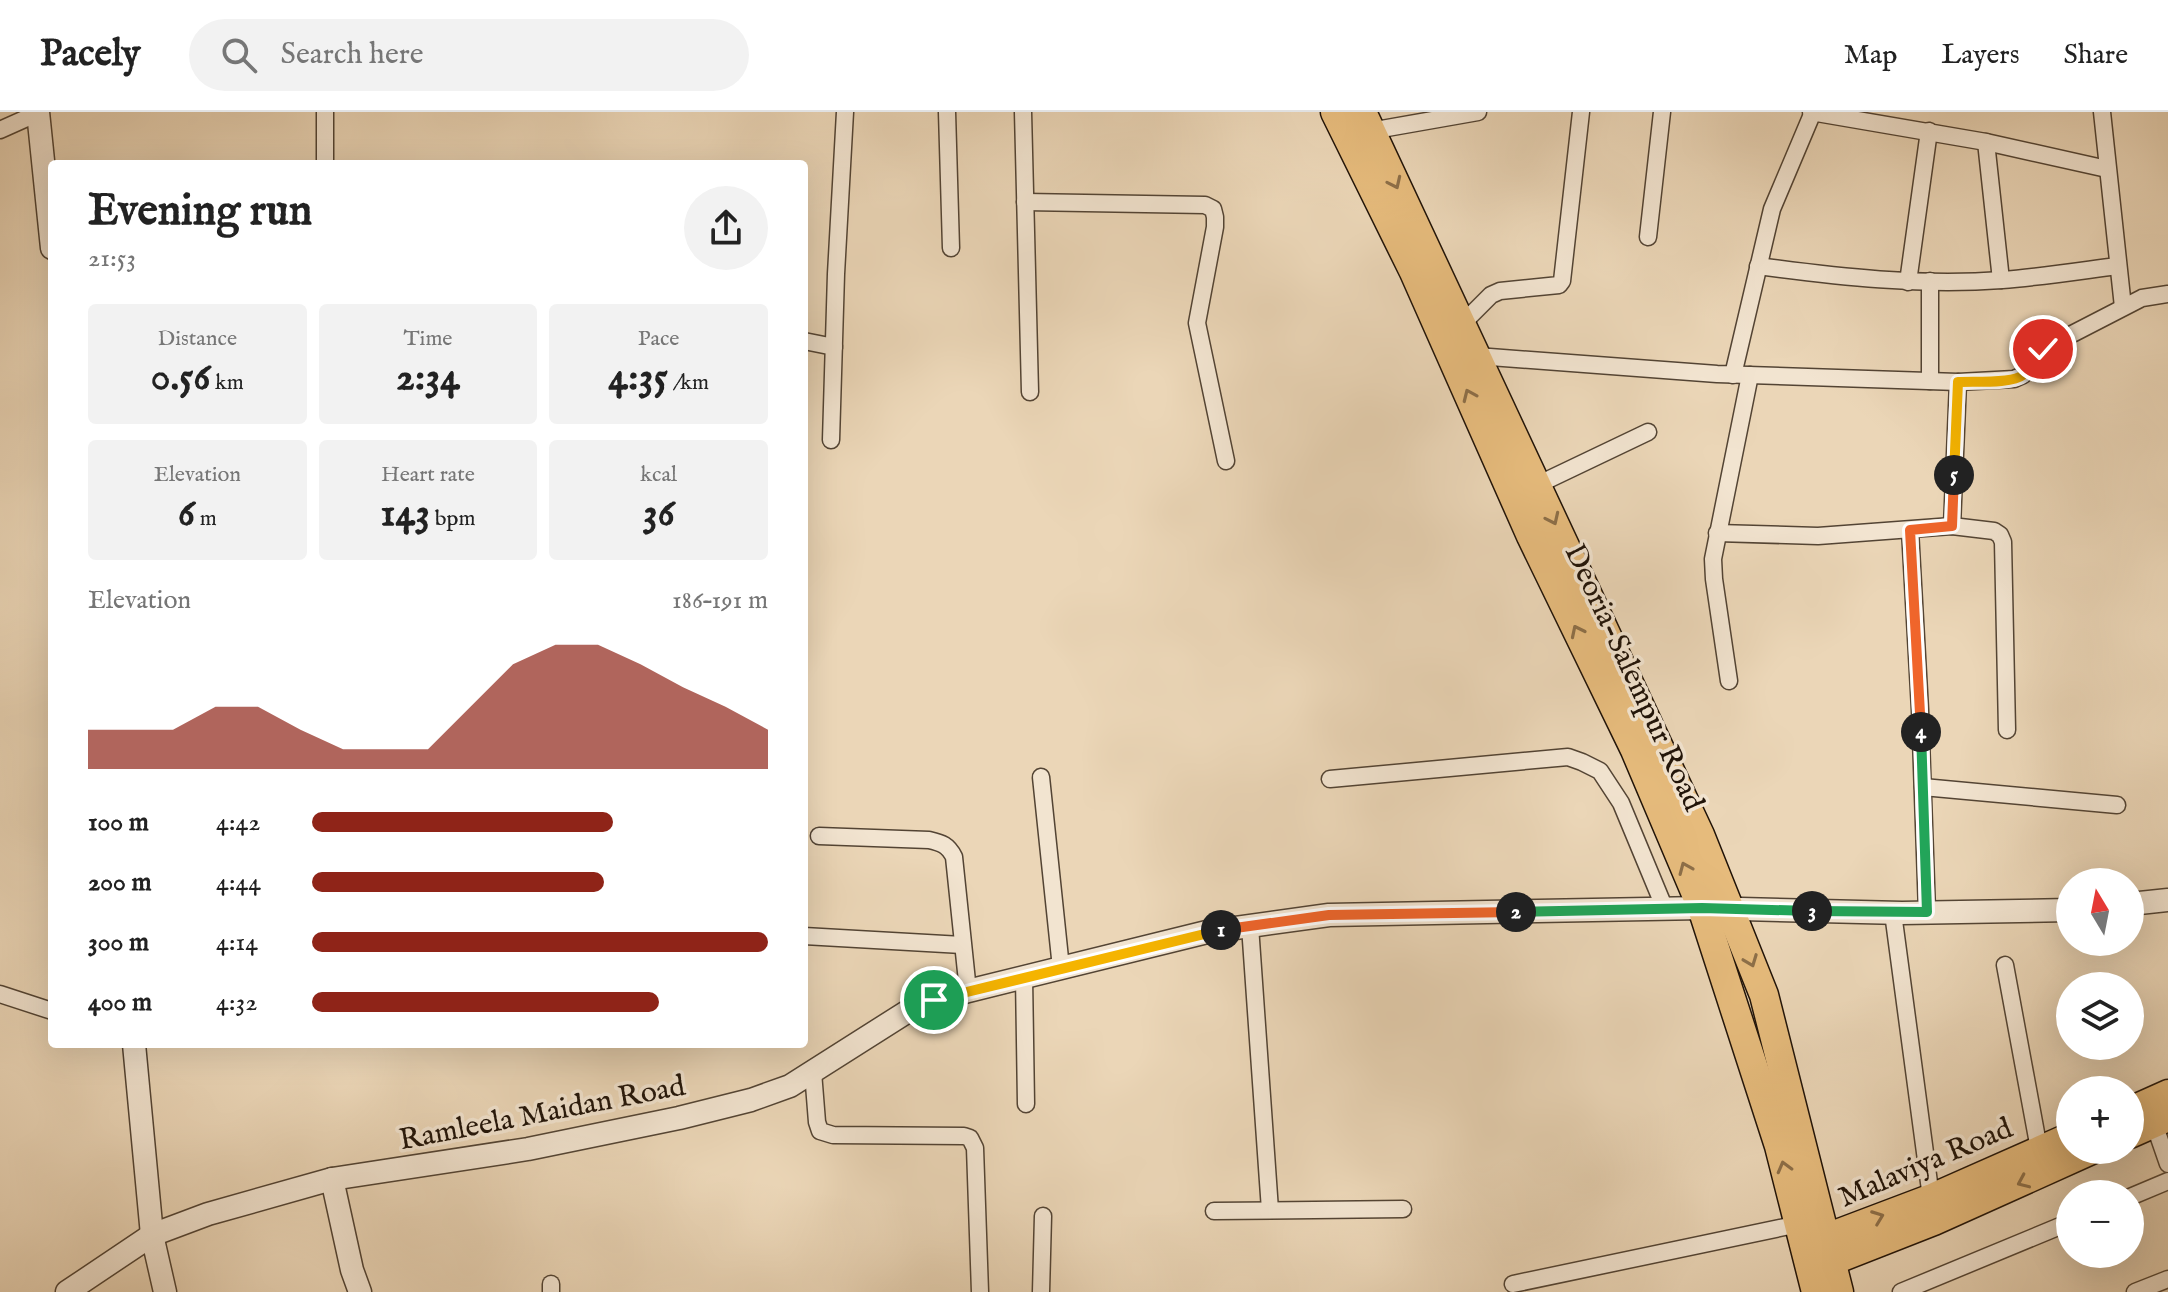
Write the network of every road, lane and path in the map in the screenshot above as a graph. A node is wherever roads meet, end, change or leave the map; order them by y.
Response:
1 (38, 112) edge
2 (325, 112) edge
3 (845, 112) edge
4 (947, 112) edge
5 (1023, 112) edge
6 (1335, 112) edge
7 (1478, 112) edge
8 (1581, 112) edge
9 (1662, 112) edge
10 (1813, 112) edge
11 (2102, 112) edge
12 (1366, 121) edge
13 (0, 130) edge
14 (1929, 131) junction
15 (1986, 142) junction
16 (325, 160) edge
17 (2107, 169) junction
18 (1025, 202) junction
19 (48, 209) edge
20 (1648, 237) dead end
21 (951, 248) dead end
22 (1758, 266) junction
23 (2117, 266) junction
24 (2001, 280) junction
25 (1930, 281) junction
26 (1908, 282) junction
27 (2168, 294) edge
28 (2123, 307) junction
29 (1462, 324) junction
30 (808, 342) edge
31 (834, 347) junction
32 (1477, 356) junction
33 (1742, 375) junction
34 (1930, 381) junction
35 (1958, 382) junction
36 (1030, 392) dead end
37 (1648, 432) dead end
38 (831, 440) dead end
39 (1226, 461) dead end
40 (1537, 485) junction
41 (1952, 526) junction
42 (1910, 530) junction
43 (1717, 533) junction
44 (1729, 681) dead end
45 (2007, 730) dead end
46 (1041, 777) dead end
47 (1330, 779) dead end
48 (1923, 787) junction
49 (2117, 805) dead end
50 (819, 836) dead end
51 (2168, 900) edge
52 (2144, 903) edge
53 (1702, 908) junction
54 (1665, 909) junction
55 (1731, 909) junction
56 (2056, 910) edge
57 (1927, 912) junction
58 (1893, 913) junction
59 (1250, 926) junction
60 (808, 936) edge
61 (962, 945) junction
62 (2005, 965) dead end
63 (1061, 968) junction
64 (1024, 977) junction
65 (968, 991) junction
66 (0, 994) edge
67 (48, 1010) edge
68 (134, 1048) edge
69 (813, 1072) junction
70 (1026, 1104) dead end
71 (2153, 1110) edge
72 (2056, 1142) edge
73 (2039, 1149) junction
74 (2056, 1164) edge
75 (2168, 1164) edge
76 (332, 1179) junction
77 (2168, 1181) edge
78 (2144, 1191) edge
79 (1403, 1209) dead end
80 (1933, 1209) junction
81 (1270, 1210) junction
82 (1214, 1211) dead end
83 (1043, 1216) dead end
84 (2056, 1228) edge
85 (152, 1235) junction
86 (1815, 1255) edge
87 (2168, 1279) edge
88 (1513, 1284) dead end
89 (67, 1292) edge
90 (165, 1292) edge
91 (360, 1292) edge
92 (980, 1292) edge
93 (1041, 1292) edge
94 (1839, 1292) edge
95 (1901, 1292) edge
96 (2135, 1292) edge

1 - 13 street
1 - 19 street
2 - 16 street
3 - 31 street
4 - 21 street
5 - 18 street
53 -> 6 highway, Deoria-Salempur Road
7 - 12 street
8 - 29 street
9 - 20 street
10 - 14 street
10 - 22 street
11 - 17 street
12 -> 29 highway, Deoria-Salempur Road
14 - 15 street
14 - 26 street
15 - 17 street
15 - 24 street
17 - 23 street
18 - 36 street
18 - 39 street
22 - 26 street
22 - 33 street
23 - 24 street
23 - 28 street
24 - 25 street
25 - 26 street
25 - 34 street
27 - 28 street
28 - 35 street
29 - 32 highway, Deoria-Salempur Road
30 - 31 street
31 - 38 street
32 - 33 street
32 - 40 highway, Deoria-Salempur Road
33 - 34 street
33 - 43 street
34 - 35 street
35 - 41 street
37 - 40 street
40 -> 55 highway, Deoria-Salempur Road
41 - 42 street
41 - 45 street
42 - 43 street
42 - 48 street
43 - 44 street
46 - 63 street
47 - 54 street
48 - 49 street
48 - 57 street
50 - 61 street
51 - 52 street
53 - 54 street, Ramleela Maidan Road
53 - 55 street, Ramleela Maidan Road
86 -> 53 highway, Deoria-Salempur Road
54 - 59 street, Ramleela Maidan Road
55 - 58 street, Ramleela Maidan Road
55 -> 86 highway, Deoria-Salempur Road
56 - 57 street, Ramleela Maidan Road
57 - 58 street, Ramleela Maidan Road
58 - 80 street
59 - 63 street, Ramleela Maidan Road
59 - 81 street
60 - 61 street
61 - 65 street
62 - 73 street
63 - 64 street, Ramleela Maidan Road
64 - 65 street, Ramleela Maidan Road
64 - 70 street
65 - 69 street, Ramleela Maidan Road
66 - 67 street
68 - 85 street
69 - 76 street, Ramleela Maidan Road
69 - 92 street
71 - 75 street
72 - 73 main road, Malaviya Road
73 - 80 main road, Malaviya Road
74 -> 80 main road, Malaviya Road
76 - 85 street, Ramleela Maidan Road
76 - 91 street
77 - 78 street
79 - 81 street
80 - 86 main road, Malaviya Road
81 - 82 street
83 - 93 street
84 - 95 street
85 - 89 street, Ramleela Maidan Road
85 - 90 street
86 - 88 street
86 - 94 highway, Deoria-Salempur Road
87 - 96 street

